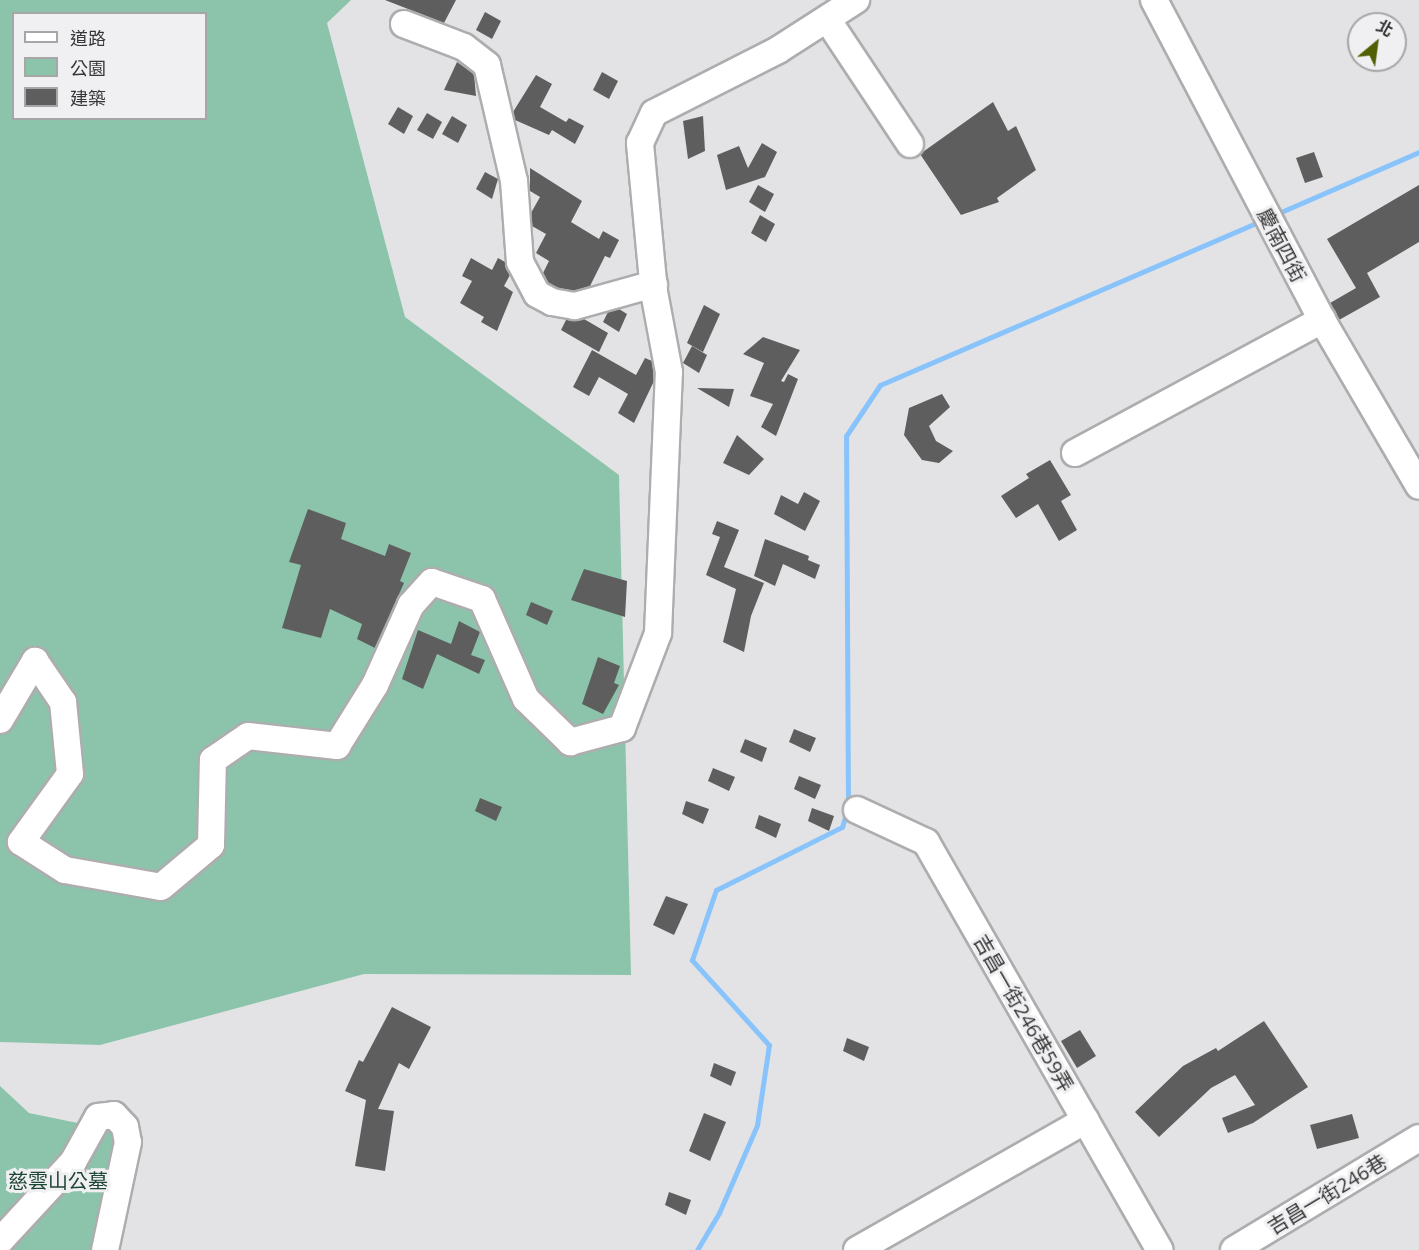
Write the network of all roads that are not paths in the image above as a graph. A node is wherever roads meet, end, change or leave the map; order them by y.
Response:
1 (856, 0) edge
2 (1154, 0) edge
3 (826, 19) junction
4 (404, 24) dead end
5 (910, 144) dead end
6 (654, 284) junction
7 (1322, 320) junction
8 (1075, 453) dead end
9 (1419, 486) edge
10 (0, 720) edge
11 (857, 810) dead end
12 (1086, 1120) junction
13 (1419, 1138) edge
14 (0, 1241) edge
15 (105, 1250) edge
16 (857, 1250) edge
17 (1160, 1250) edge
18 (1234, 1250) edge

1 - 3 street
2 - 7 street, 慶南四街
3 - 5 street
3 - 6 street
4 - 6 street
6 - 10 street
7 - 8 street
7 - 9 street, 慶南四街
11 - 12 street, 吉昌一街246巷59弄
12 - 16 street
12 - 17 street, 吉昌一街246巷59弄
13 - 18 street, 吉昌一街246巷
14 - 15 street

